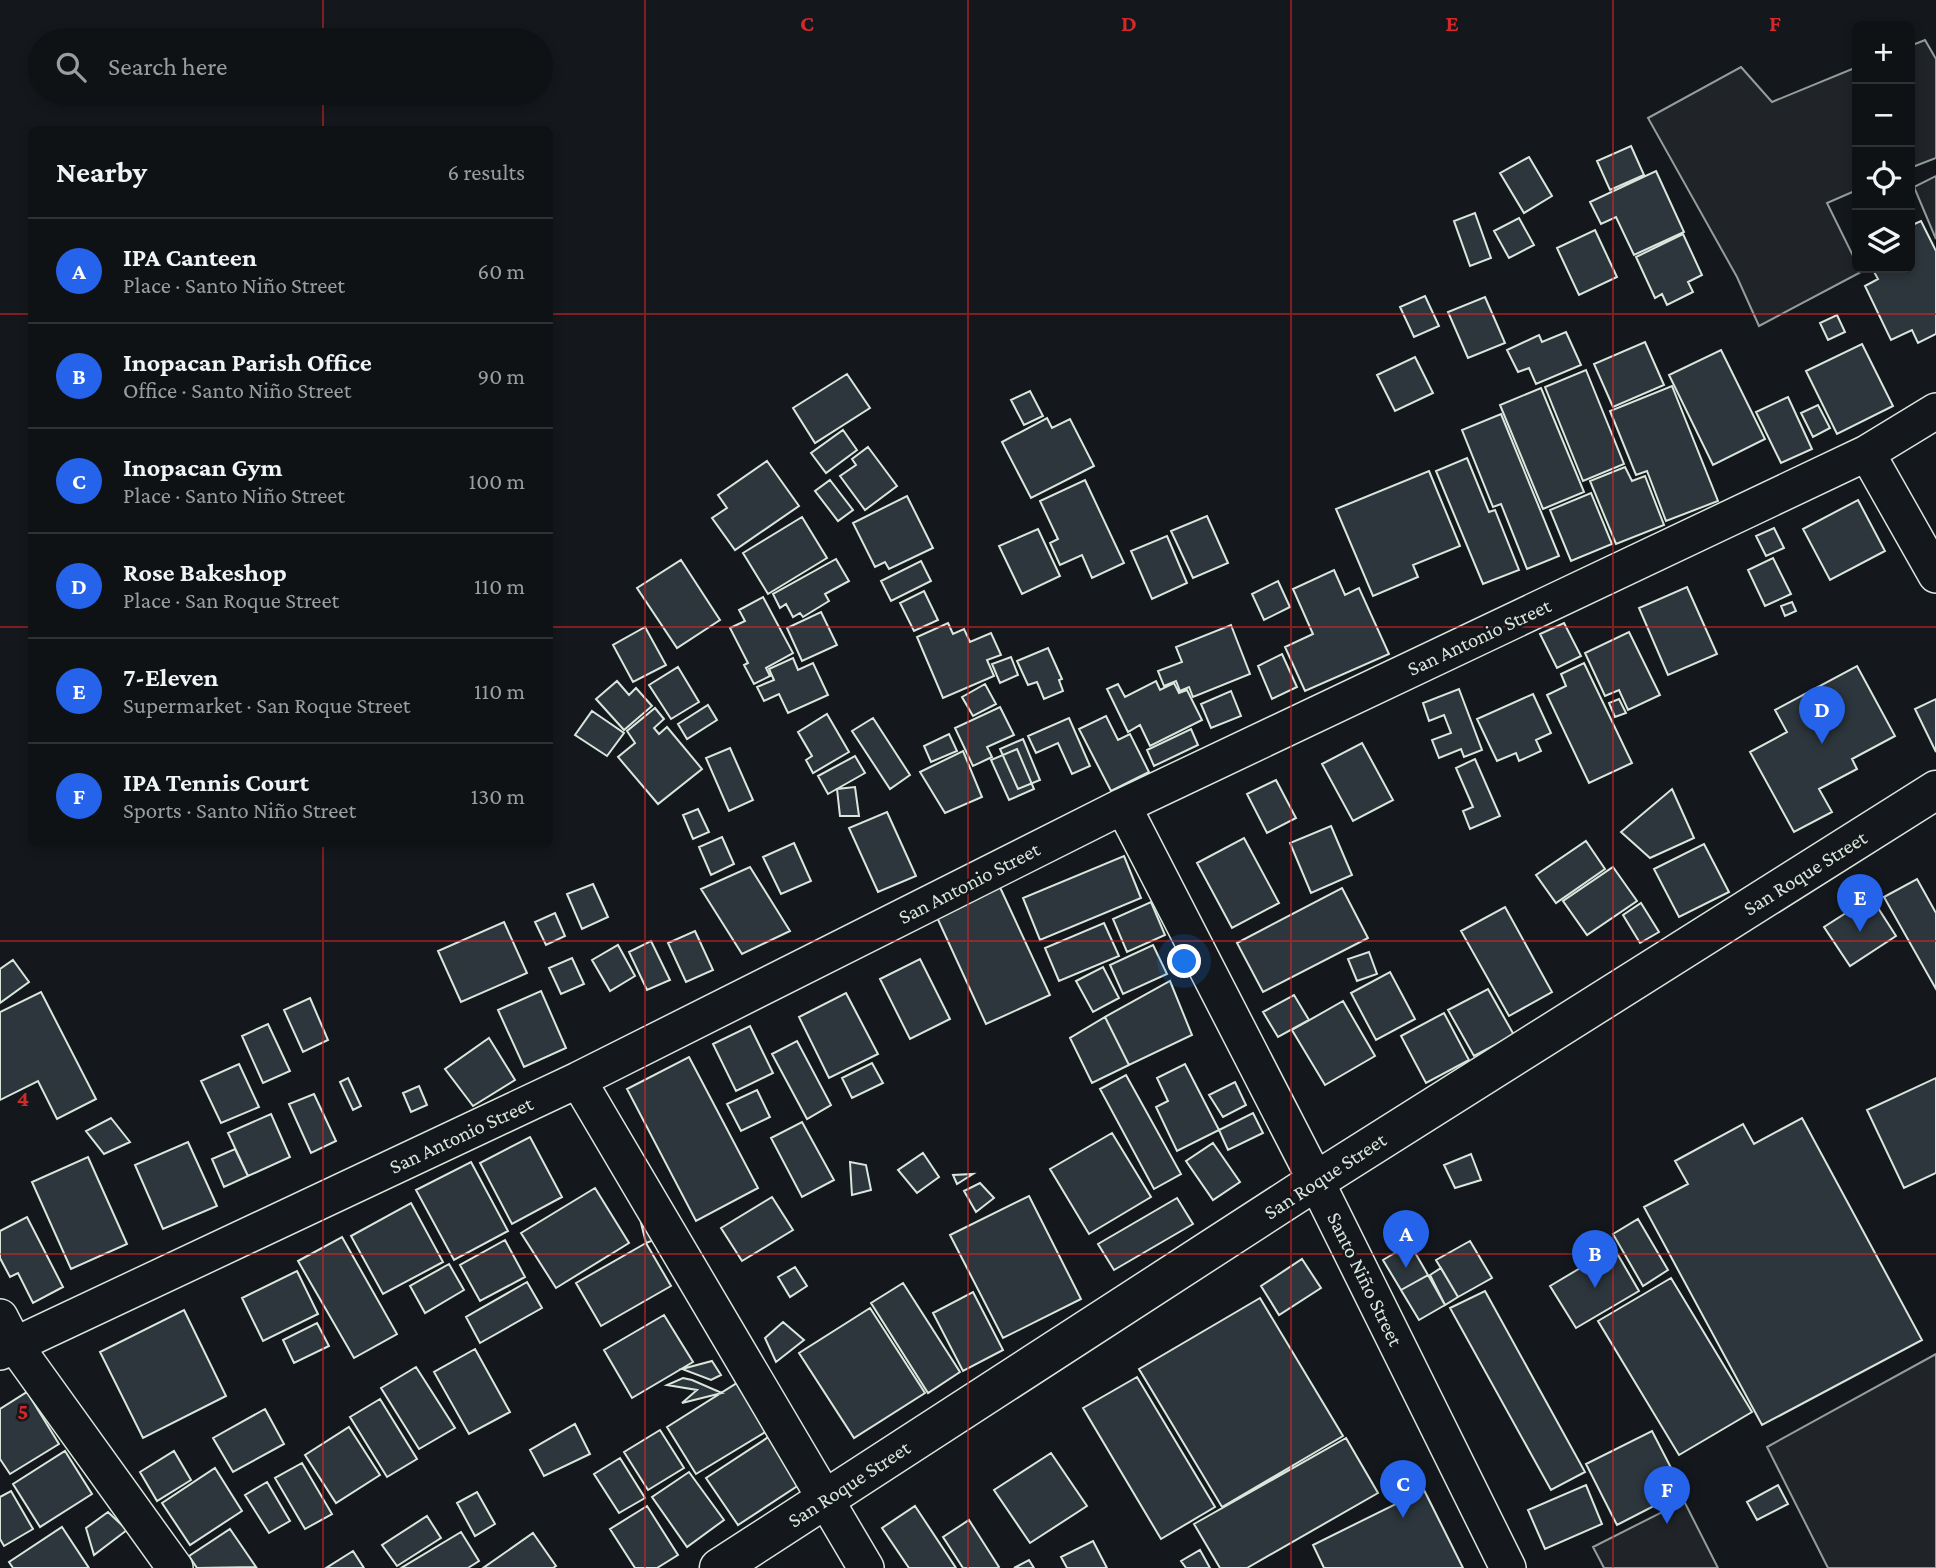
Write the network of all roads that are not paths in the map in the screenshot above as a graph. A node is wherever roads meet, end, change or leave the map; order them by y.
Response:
1 (1936, 411) edge
2 (1867, 453) junction
3 (1936, 575) edge
4 (1936, 790) edge
5 (1123, 806) junction
6 (579, 1080) junction
7 (1316, 1181) junction
8 (5, 1338) edge
9 (825, 1501) junction
10 (175, 1568) edge
11 (719, 1568) edge
12 (866, 1568) edge
13 (1508, 1568) edge

1 - 2 street, San Antonio Street
2 - 3 street
2 - 5 street, San Antonio Street
4 - 7 main road, San Roque Street
5 - 6 street, San Antonio Street
5 - 7 street, Santo Niño Street
6 - 8 street, San Antonio Street
6 - 9 street
7 - 9 main road, San Roque Street
7 - 13 street, Santo Niño Street
8 - 10 street
9 - 11 main road, San Roque Street
9 - 12 street

